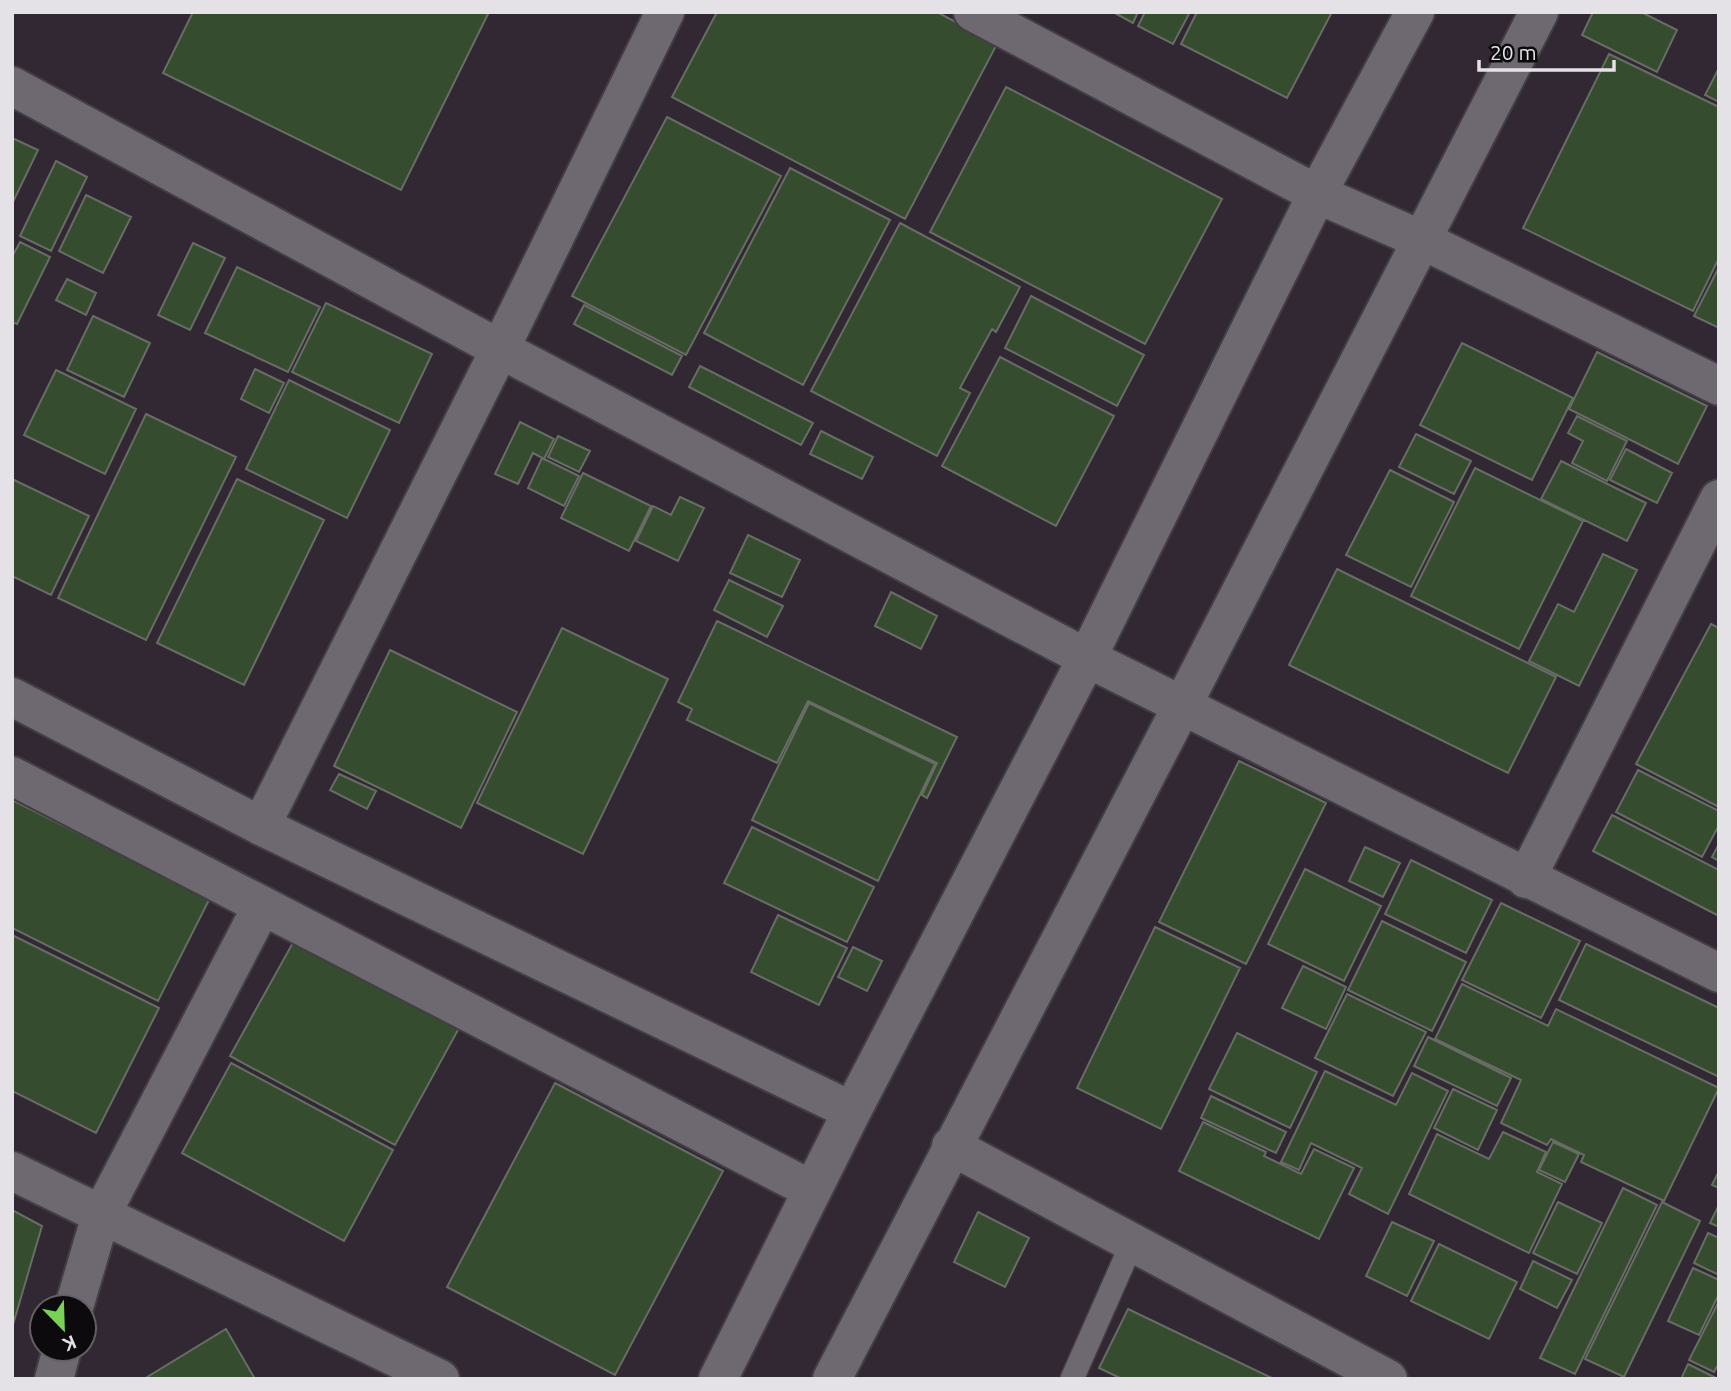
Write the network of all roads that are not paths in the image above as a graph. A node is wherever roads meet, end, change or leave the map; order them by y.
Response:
1 (665, 12) edge
2 (974, 12) edge
3 (1415, 12) edge
4 (1539, 12) edge
5 (12, 86) edge
6 (1317, 194) junction
7 (1422, 240) junction
8 (500, 349) junction
9 (1719, 386) edge
10 (1719, 499) edge
11 (1087, 658) junction
12 (12, 697) edge
13 (1183, 704) junction
14 (12, 776) edge
15 (261, 825) junction
16 (1526, 879) junction
17 (262, 906) junction
18 (1719, 973) edge
19 (852, 1111) junction
20 (951, 1146) junction
21 (12, 1171) edge
22 (812, 1190) junction
23 (101, 1215) junction
24 (1132, 1242) junction
25 (78, 1293) edge
26 (440, 1379) edge
27 (718, 1379) edge
28 (832, 1379) edge
29 (1072, 1379) edge
30 (1388, 1379) edge

1 - 8 street
2 - 6 street
3 - 6 street
4 - 7 street
5 - 8 street
6 - 7 street
6 - 11 street
7 - 9 street
7 - 13 street
8 - 11 street
8 - 15 street
10 - 16 street
11 - 13 street
11 - 19 street
12 - 15 street
13 - 16 street
13 - 20 street
14 - 17 street
15 - 19 street
16 - 18 street
17 - 22 street
17 - 23 street
19 - 22 street
20 - 24 street
20 - 28 street
21 - 23 street
22 - 27 street
23 - 25 street
23 - 26 street
24 - 29 lane
24 - 30 street

